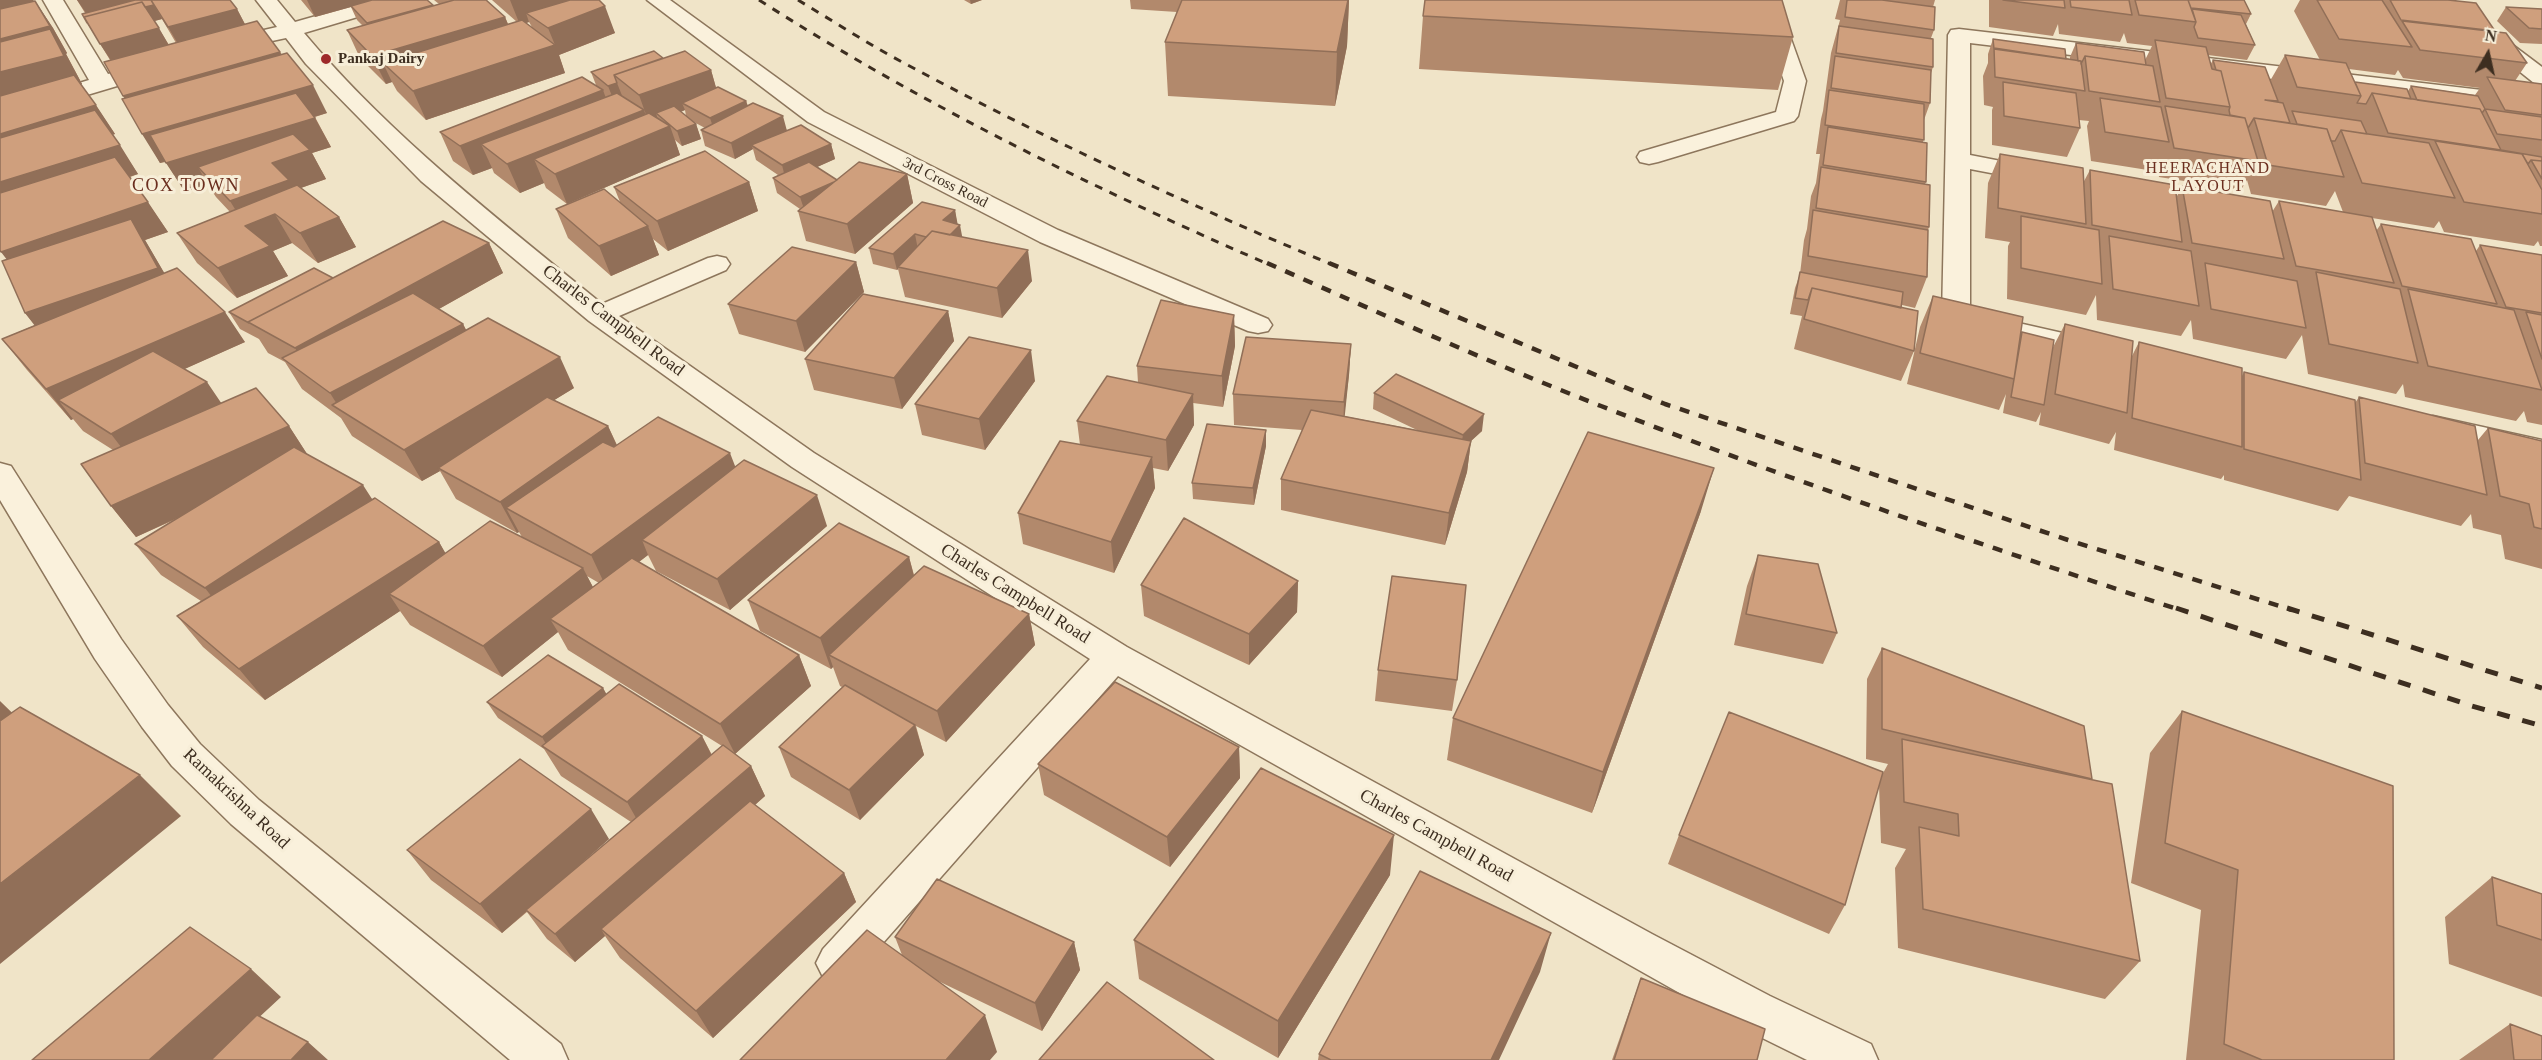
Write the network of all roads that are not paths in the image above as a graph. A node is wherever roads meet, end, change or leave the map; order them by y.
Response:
1 (53, 0) edge
2 (266, 0) edge
3 (394, 0) edge
4 (657, 0) edge
5 (1767, 0) edge
6 (2440, 0) edge
7 (290, 30) junction
8 (256, 39) edge
9 (179, 61) edge
10 (2538, 73) edge
11 (101, 82) junction
12 (2542, 104) edge
13 (0, 114) edge
14 (1649, 157) dead end
15 (1959, 160) junction
16 (2064, 179) edge
17 (717, 264) dead end
18 (599, 315) junction
19 (1258, 325) dead end
20 (2128, 356) edge
21 (2416, 422) edge
22 (2542, 450) edge
23 (0, 474) edge
24 (1114, 657) junction
25 (814, 990) edge
26 (545, 1060) edge
27 (1855, 1060) edge

1 - 11 street
2 - 7 street, Charles Campbell Road
3 - 7 street
4 - 19 street, 3rd Cross Road
5 - 14 street
6 - 10 street
7 - 8 street
7 - 18 street, Charles Campbell Road
9 - 11 street
11 - 13 street
12 - 15 street
15 - 16 street
15 - 20 street
17 - 18 street
18 - 24 street, Charles Campbell Road
21 - 22 street
23 - 26 street, Ramakrishna Road
24 - 25 street
24 - 27 street, Charles Campbell Road

